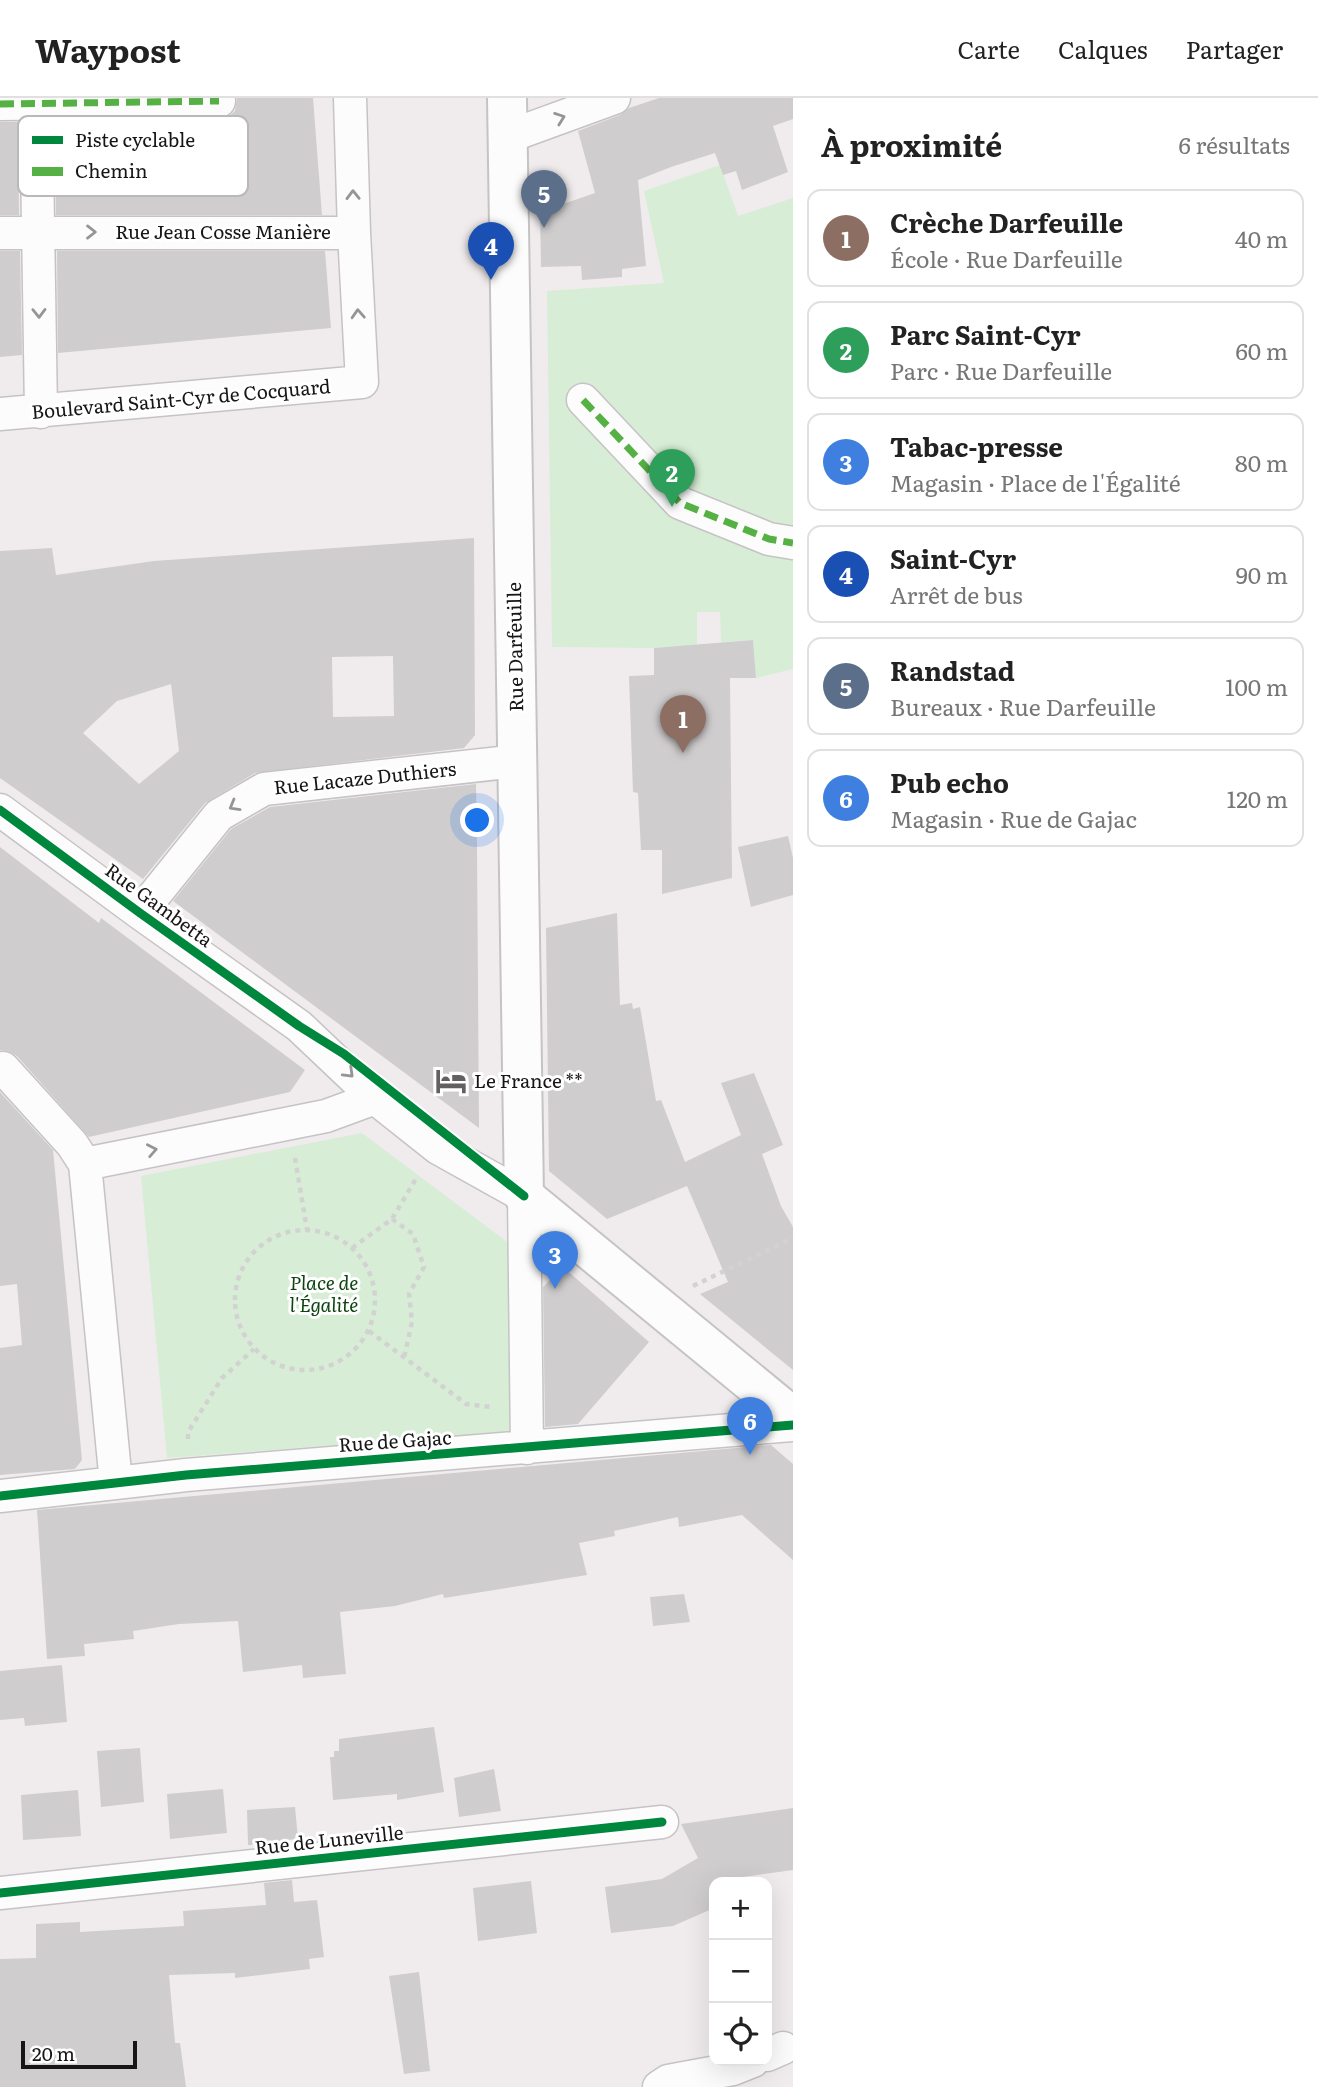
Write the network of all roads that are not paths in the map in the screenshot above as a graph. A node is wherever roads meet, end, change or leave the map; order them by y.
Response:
1 (350, 98) edge
2 (507, 98) edge
3 (614, 98) edge
4 (36, 101) edge
5 (219, 101) dead end
6 (0, 104) edge
7 (507, 137) junction
8 (37, 196) edge
9 (37, 231) junction
10 (0, 233) edge
11 (354, 233) junction
12 (583, 400) dead end
13 (41, 412) junction
14 (0, 414) edge
15 (793, 543) edge
16 (517, 761) junction
17 (0, 810) edge
18 (140, 914) junction
19 (0, 1069) edge
20 (375, 1098) junction
21 (78, 1154) junction
22 (524, 1196) junction
23 (793, 1417) edge
24 (793, 1425) edge
25 (527, 1448) junction
26 (116, 1483) junction
27 (0, 1496) edge
28 (662, 1822) dead end
29 (0, 1893) edge
30 (740, 2066) edge
31 (659, 2087) edge

11 -> 1 street, Rue Jean Cosse Manière
2 - 7 main road, Rue Darfeuille
7 -> 3 street
4 - 5 street
4 - 6 street
7 - 16 main road, Rue Darfeuille
8 - 9 street
9 - 10 street, Rue Jean Cosse Manière
9 -> 11 street, Rue Jean Cosse Manière
9 -> 13 street
13 -> 11 street, Boulevard Saint-Cyr de Cocquard
12 - 15 street
13 - 14 street, Boulevard Saint-Cyr de Cocquard
16 -> 18 street, Rue Lacaze Duthiers
16 - 22 main road, Rue Darfeuille
17 - 18 street, Rue Gambetta
18 -> 20 street, Rue Gambetta
19 - 21 street
21 -> 20 street
20 - 22 street, Rue Gambetta
21 - 26 street
22 - 23 main road
22 - 25 street
24 - 25 street, Rue de Gajac
25 - 26 street, Rue de Gajac
26 - 27 street, Rue de Gajac
28 - 29 street, Rue de Luneville
30 - 31 street

